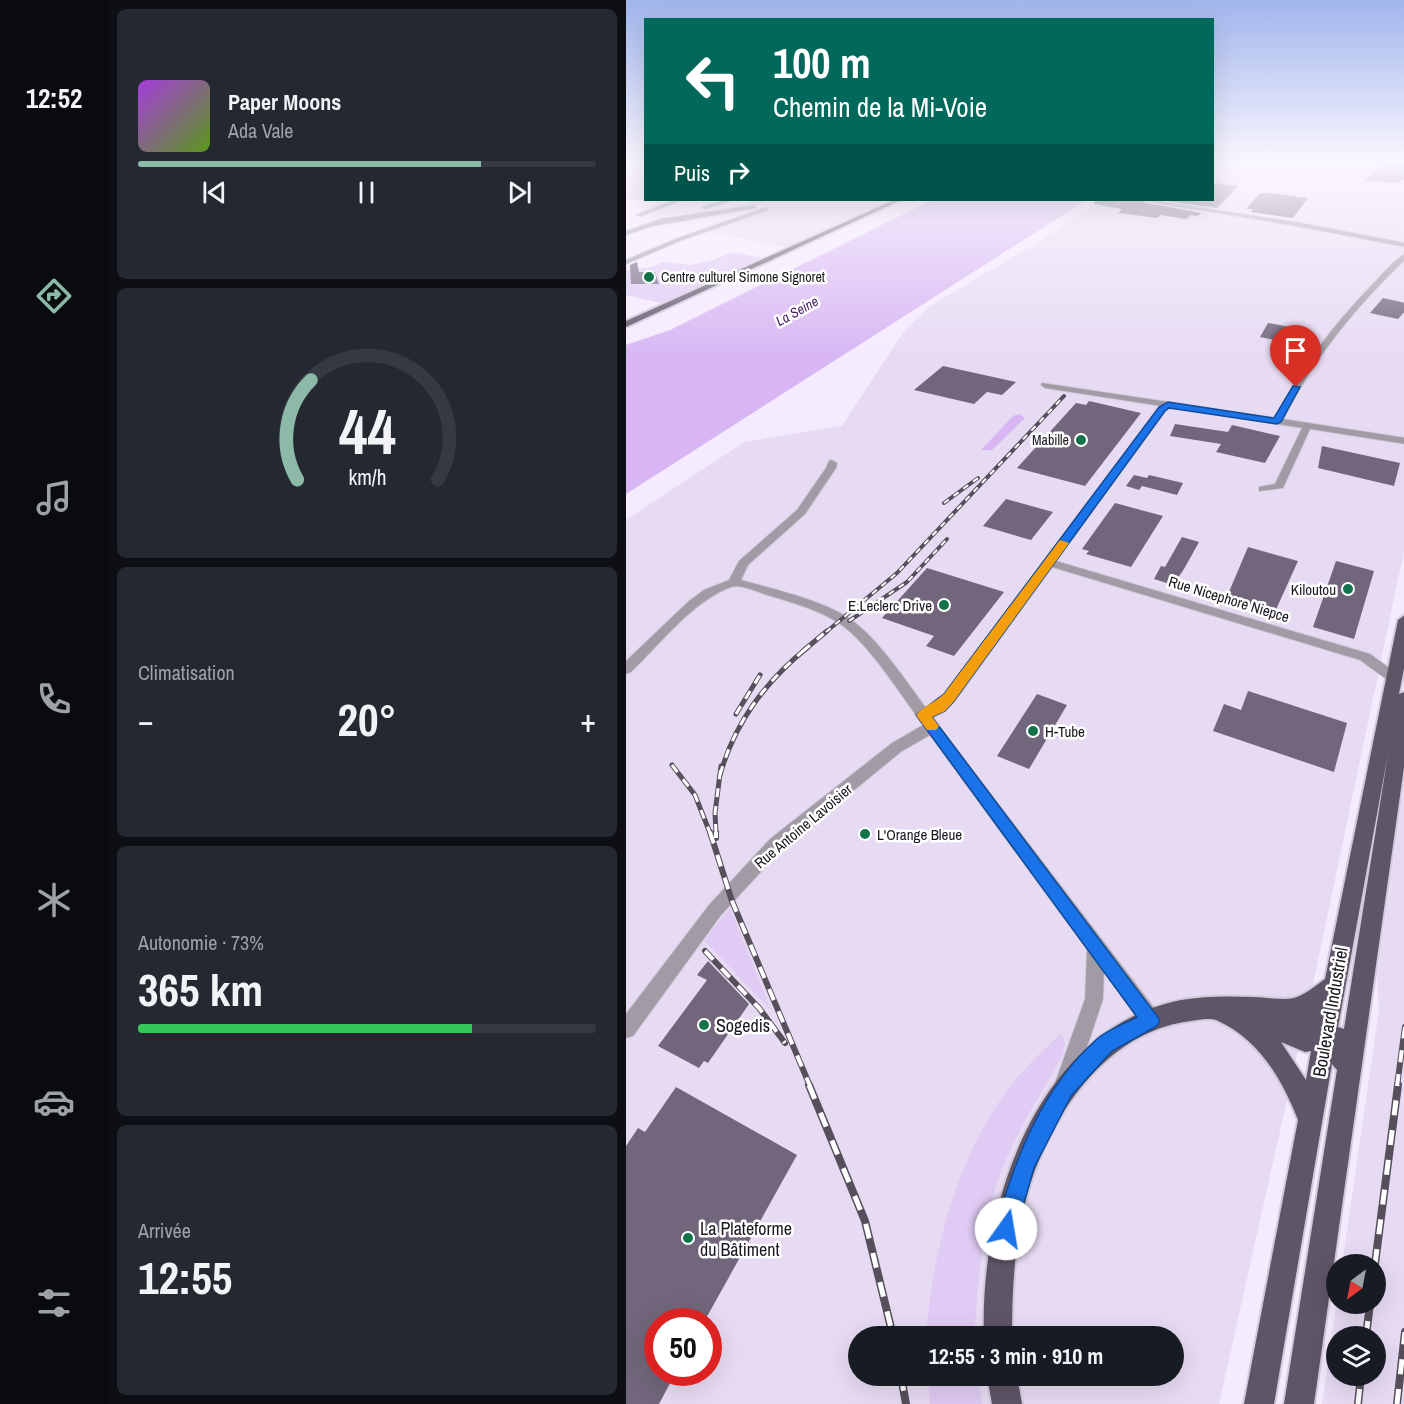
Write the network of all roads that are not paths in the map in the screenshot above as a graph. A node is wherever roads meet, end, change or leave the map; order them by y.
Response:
1 (710, 229) edge
2 (836, 229) edge
3 (1322, 229) edge
4 (1404, 245) edge
5 (1404, 256) edge
6 (626, 262) edge
7 (626, 324) edge
8 (1045, 385) dead end
9 (1168, 405) junction
10 (1277, 422) junction
11 (1307, 426) junction
12 (1404, 441) edge
13 (832, 463) dead end
14 (1263, 489) dead end
15 (1049, 562) junction
16 (734, 582) junction
17 (1404, 620) edge
18 (626, 669) edge
19 (1394, 678) junction
20 (1404, 698) edge
21 (928, 721) junction
22 (1096, 947) junction
23 (1335, 985) junction
24 (1294, 1010) junction
25 (1224, 1012) junction
26 (1151, 1020) junction
27 (626, 1029) edge
28 (1353, 1036) junction
29 (1326, 1039) junction
30 (1348, 1064) junction
31 (1064, 1089) junction
32 (1310, 1119) junction
33 (998, 1326) edge
34 (1004, 1386) edge
35 (1007, 1404) edge
36 (1259, 1404) edge
37 (1298, 1404) edge

1 - 6 street
2 - 7 main road
3 - 4 street
5 - 10 street
8 - 9 street
9 - 10 street
9 - 15 street, Rue Antoine Lavoisier
10 - 11 street
11 - 12 street
11 - 14 street
13 - 16 street
15 - 19 street, Rue Nicephore Niepce
15 - 21 street, Rue Antoine Lavoisier
16 - 18 street
16 - 21 street
17 - 19 main road, Boulevard Industriel
19 - 23 main road, Boulevard Industriel
20 - 28 main road, Boulevard Industriel
21 - 22 street
21 - 27 street, Rue Antoine Lavoisier
22 - 26 street
22 - 31 street
23 - 24 main road
23 - 29 main road, Boulevard Industriel
24 - 25 main road
24 - 29 main road
25 - 26 main road
25 - 29 main road
25 - 32 main road
26 - 31 main road
28 - 29 main road
28 - 30 main road, Boulevard Industriel
29 - 30 main road
29 - 32 main road, Boulevard Industriel
30 - 37 main road, Boulevard Industriel
31 - 33 main road
32 - 36 main road, Boulevard Industriel
34 - 35 main road

